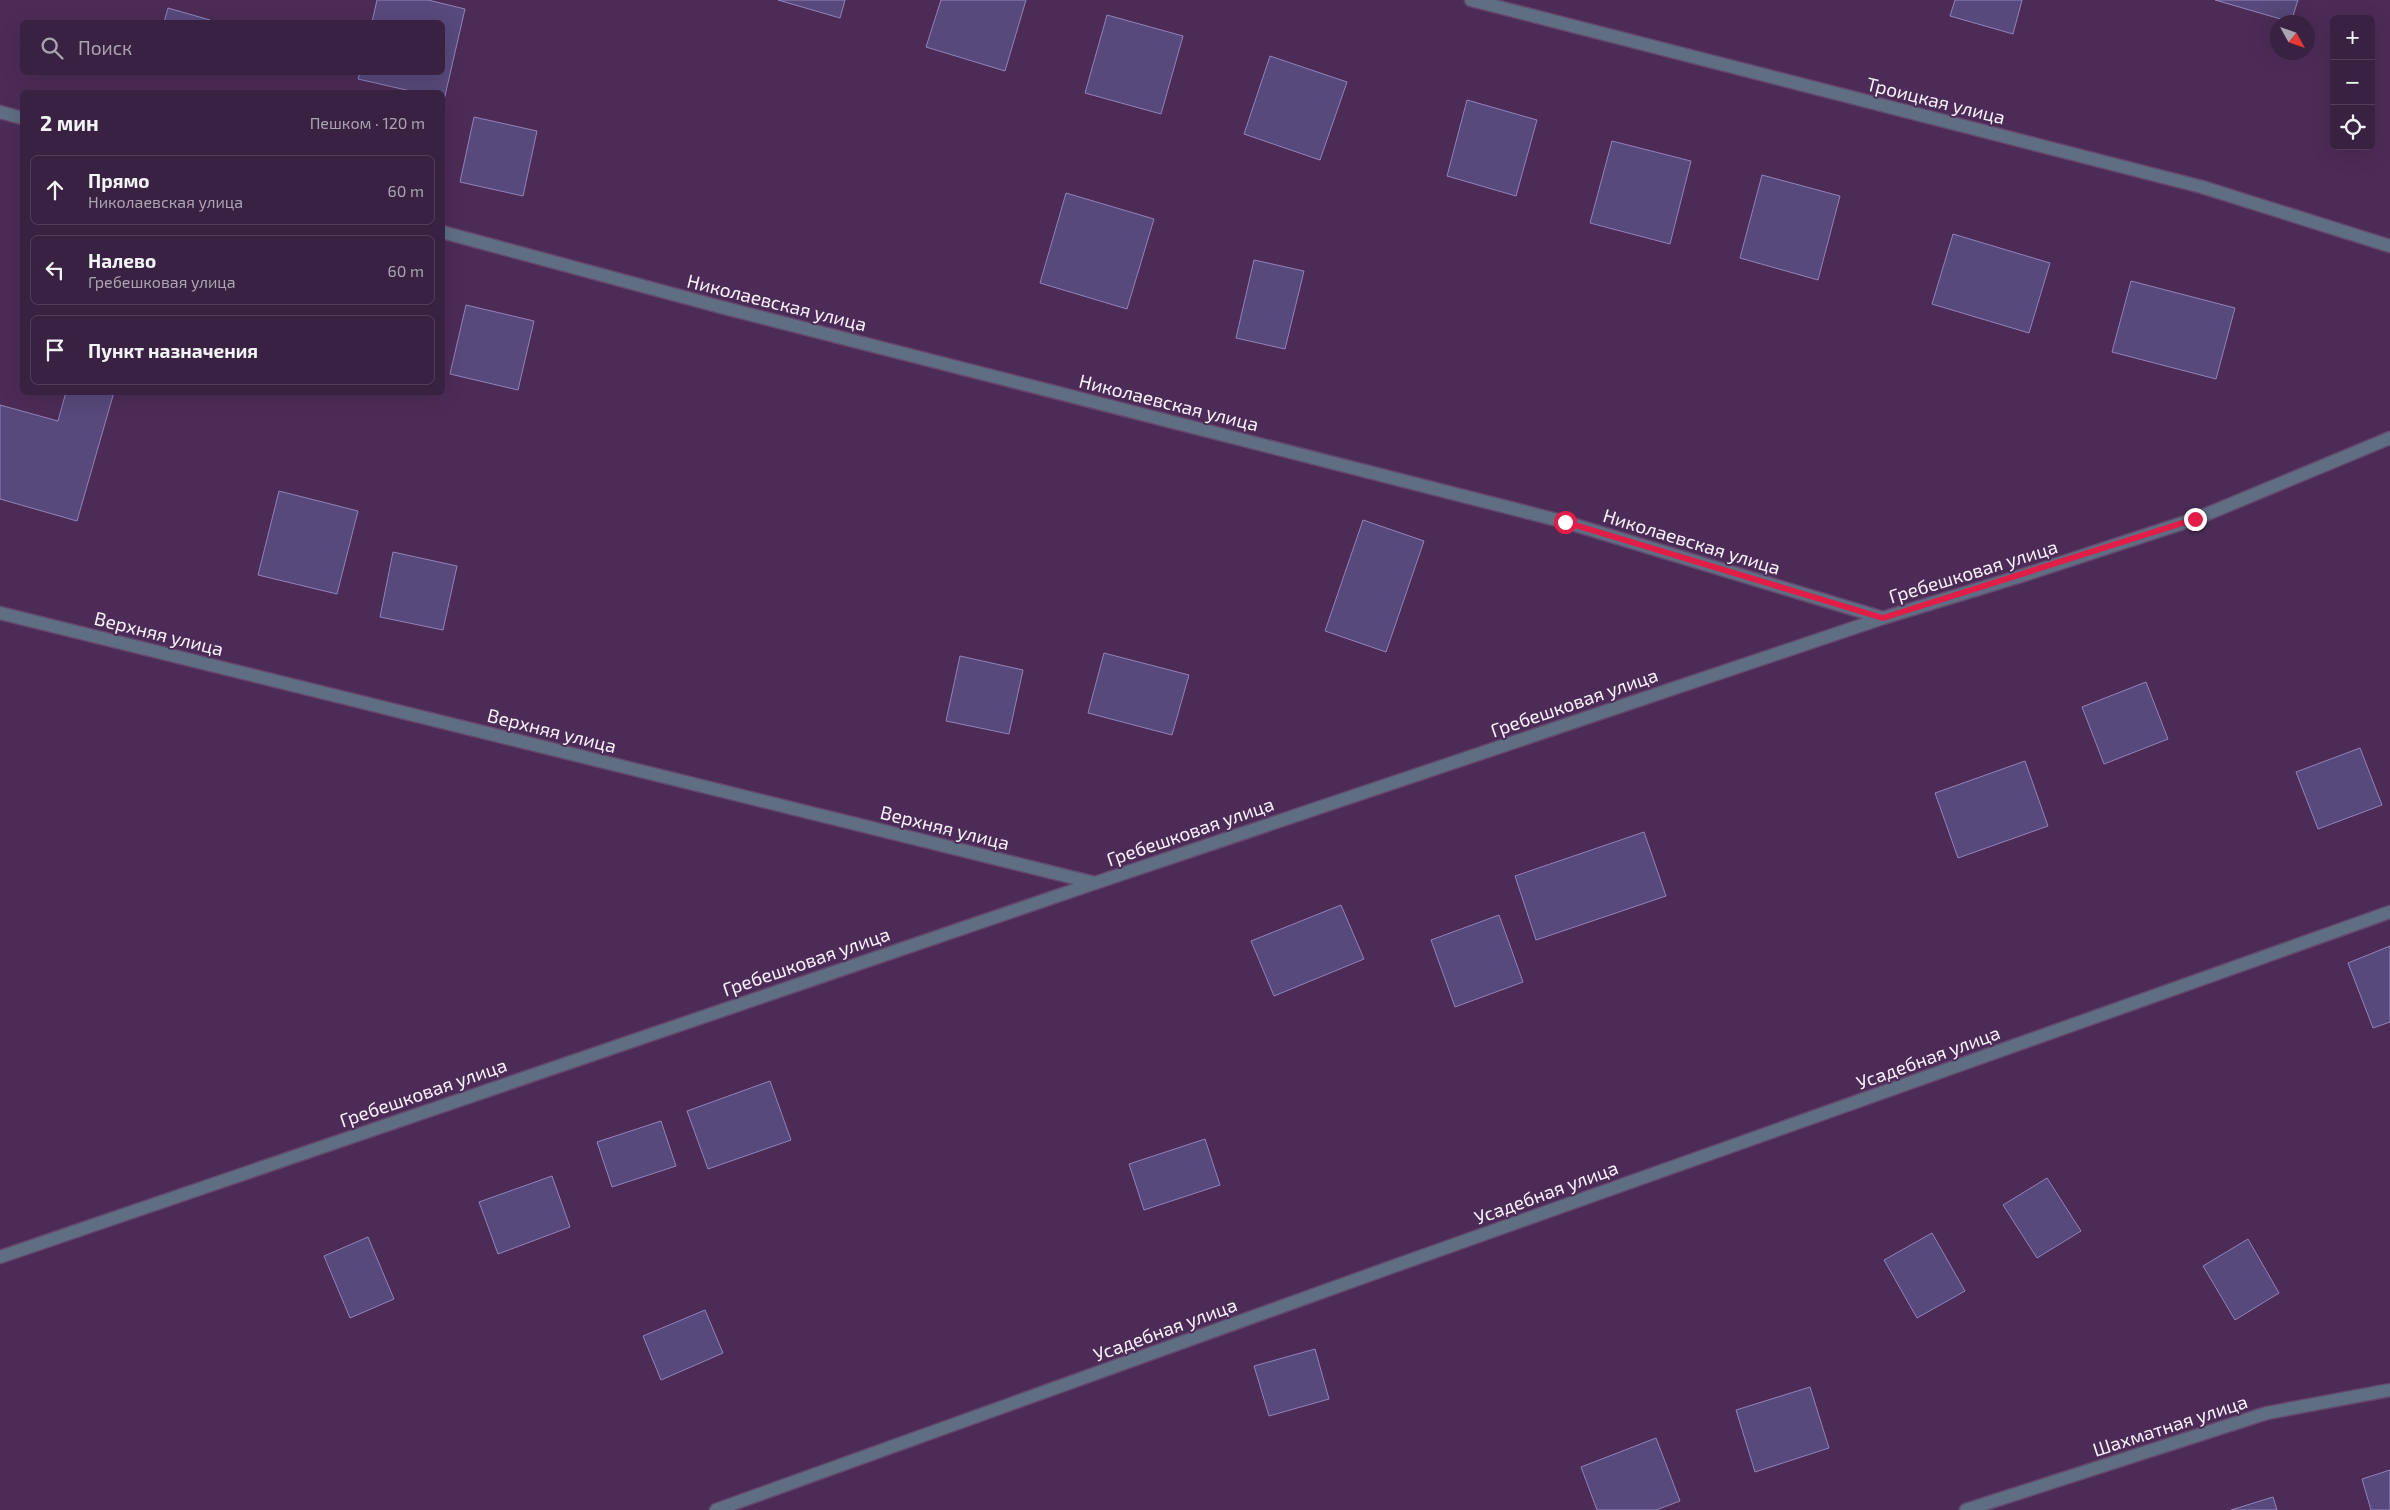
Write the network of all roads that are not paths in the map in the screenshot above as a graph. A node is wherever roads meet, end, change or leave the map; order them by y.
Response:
1 (1470, 0) edge
2 (0, 112) edge
3 (20, 117) edge
4 (445, 233) edge
5 (2390, 246) edge
6 (2390, 438) edge
7 (0, 612) edge
8 (1883, 618) junction
9 (1095, 883) junction
10 (2390, 912) edge
11 (0, 1257) edge
12 (2390, 1390) edge
13 (716, 1510) edge
14 (1966, 1510) edge

1 - 5 street, Троицкая улица
2 - 3 street
4 - 8 street, Николаевская улица
6 - 8 street, Гребешковая улица
7 - 9 street, Верхняя улица
8 - 9 street, Гребешковая улица
9 - 11 street, Гребешковая улица
10 - 13 street, Усадебная улица
12 - 14 street, Шахматная улица

